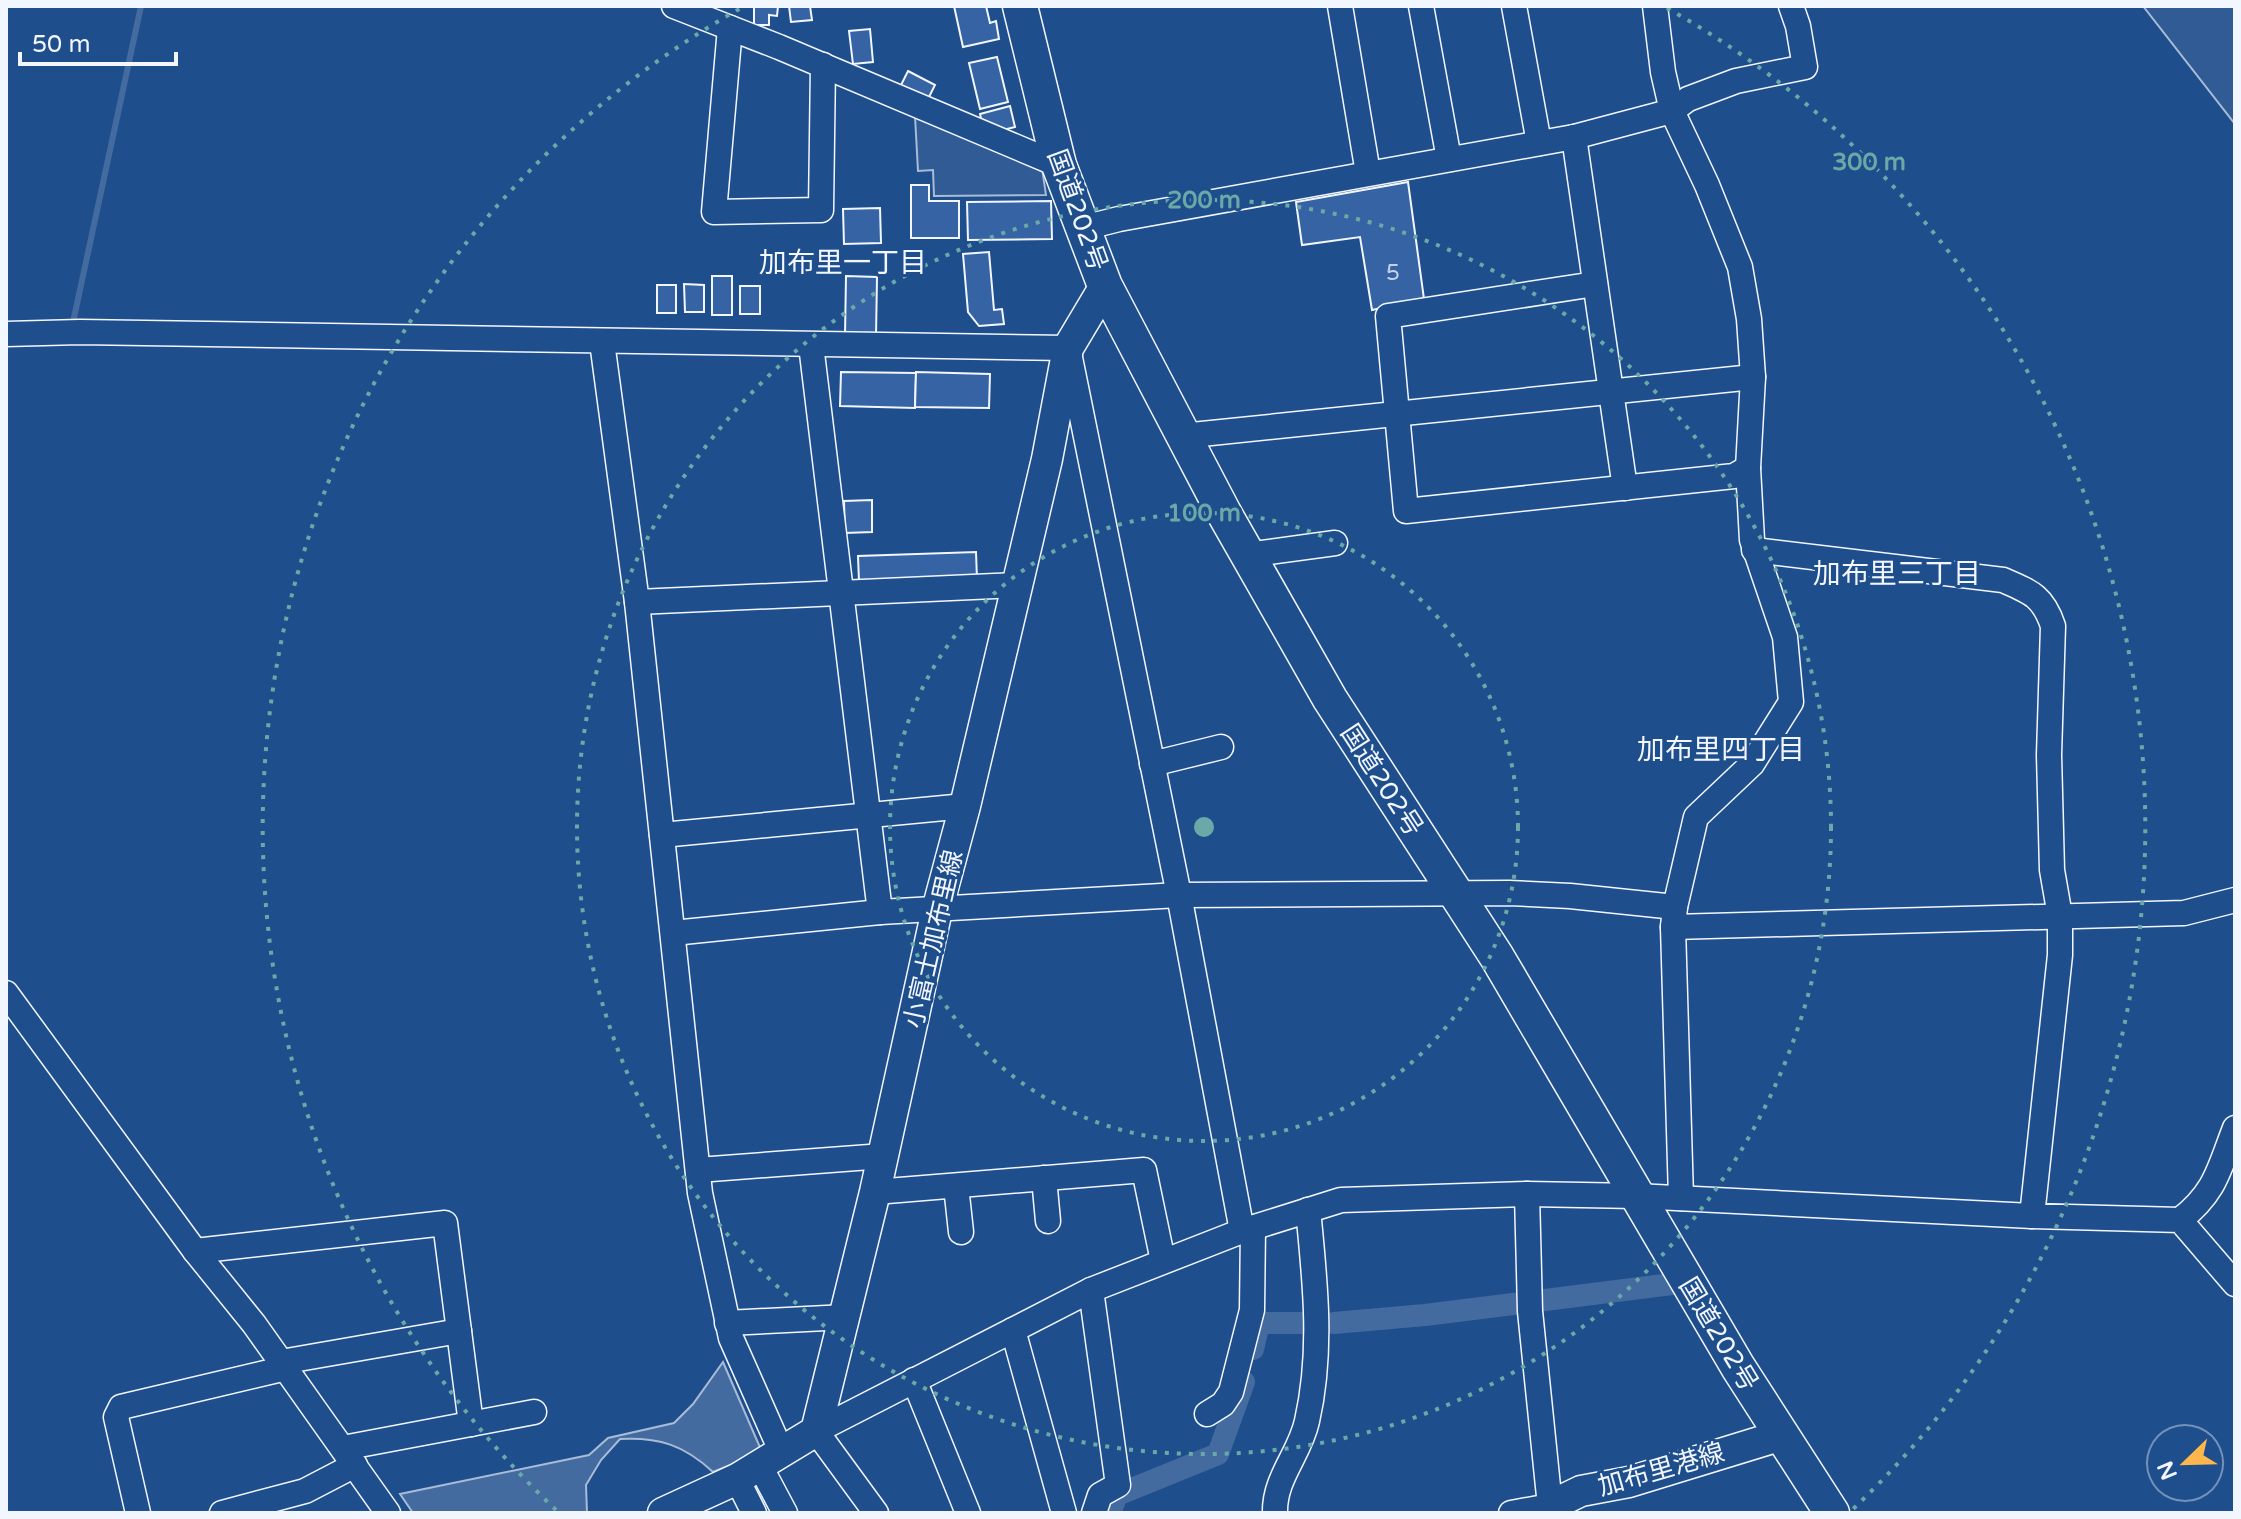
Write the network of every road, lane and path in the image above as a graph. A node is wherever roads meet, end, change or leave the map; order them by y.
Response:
1 (674, 6) edge
2 (1020, 6) edge
3 (1340, 6) edge
4 (1421, 6) edge
5 (1514, 6) edge
6 (1655, 6) edge
7 (1791, 6) edge
8 (730, 28) junction
9 (823, 65) junction
10 (1672, 111) junction
11 (1574, 137) junction
12 (1539, 143) junction
13 (1449, 159) junction
14 (1059, 165) junction
15 (1368, 173) junction
16 (1083, 228) junction
17 (1595, 284) junction
18 (1105, 286) junction
19 (6, 334) edge
20 (1068, 348) junction
21 (603, 350) junction
22 (812, 354) junction
23 (1753, 377) junction
24 (1612, 392) junction
25 (1396, 414) junction
26 (1182, 436) junction
27 (1748, 468) junction
28 (1625, 488) junction
29 (1335, 543) dead end
30 (1754, 550) junction
31 (1247, 555) junction
32 (1017, 585) junction
33 (842, 594) junction
34 (637, 602) junction
35 (1221, 747) dead end
36 (1152, 764) junction
37 (965, 806) junction
38 (868, 815) junction
39 (662, 835) junction
40 (1455, 893) junction
41 (1179, 895) junction
42 (2235, 900) edge
43 (937, 910) junction
44 (880, 912) junction
45 (2060, 916) junction
46 (1674, 917) junction
47 (673, 933) junction
48 (6, 993) edge
49 (2235, 1128) edge
50 (883, 1156) junction
51 (698, 1170) junction
52 (1044, 1178) junction
53 (956, 1186) junction
54 (875, 1192) junction
55 (1527, 1194) junction
56 (1636, 1196) junction
57 (1681, 1198) junction
58 (1308, 1210) junction
59 (2032, 1216) junction
60 (2180, 1220) junction
61 (1048, 1221) dead end
62 (1247, 1229) junction
63 (961, 1232) dead end
64 (195, 1251) junction
65 (1163, 1261) junction
66 (2235, 1284) edge
67 (1091, 1290) junction
68 (846, 1317) junction
69 (727, 1323) junction
70 (1013, 1330) junction
71 (459, 1331) junction
72 (284, 1365) junction
73 (914, 1380) junction
74 (534, 1412) dead end
75 (1207, 1414) dead end
76 (471, 1424) junction
77 (816, 1431) junction
78 (1782, 1435) junction
79 (349, 1456) junction
80 (760, 1466) junction
81 (1550, 1510) edge
82 (138, 1513) edge
83 (222, 1513) edge
84 (388, 1513) edge
85 (663, 1513) edge
86 (754, 1513) edge
87 (785, 1513) edge
88 (876, 1513) edge
89 (968, 1513) edge
90 (1064, 1513) edge
91 (1094, 1513) edge
92 (1275, 1513) edge
93 (1511, 1513) edge
94 (1832, 1513) edge

1 - 8 street
2 - 14 highway, 国道202号
3 - 15 street
4 - 13 street
5 - 12 street
6 - 10 street
7 - 10 street
8 - 9 street
8 - 9 street
9 - 14 street
10 - 11 street
10 - 23 street
11 - 12 street
11 - 17 street
12 - 13 street
13 - 15 street
14 - 16 highway, 国道202号
15 - 16 street
16 - 18 highway, 国道202号
17 - 24 street
17 - 25 street
18 - 20 main road, 小富士加布里線
18 - 26 highway, 国道202号
19 - 21 street
20 - 22 street
20 - 32 main road, 小富士加布里線
20 - 36 street
21 - 22 street
21 - 34 street
22 - 33 street
23 - 24 street
23 - 27 street
24 - 25 street
24 - 28 street
25 - 26 street
25 - 28 street
26 - 31 highway, 国道202号
27 - 28 street
27 - 30 street
29 - 31 street
30 - 45 street
30 - 46 street
31 - 40 highway, 国道202号
32 - 33 street
32 - 37 main road, 小富士加布里線
33 - 34 street
33 - 38 street
34 - 39 street
35 - 36 street
36 - 41 street
37 - 38 street
37 - 43 main road, 小富士加布里線
38 - 39 street
38 - 44 street
39 - 47 street
40 - 41 street
40 - 46 street
40 - 56 highway, 国道202号
41 - 43 street
41 - 62 street
42 - 45 street
43 - 44 street
43 - 50 main road, 小富士加布里線
44 - 47 street
45 - 46 street
45 - 59 street
46 - 57 street
47 - 51 street
48 - 64 street
49 - 60 street
50 - 51 street
50 - 54 main road, 小富士加布里線
51 - 69 street
52 - 53 street
52 - 61 street
52 - 65 street
53 - 54 street
53 - 63 street
54 - 68 main road, 小富士加布里線
55 - 56 street
55 - 58 street
55 - 81 street
56 - 57 street
56 - 78 highway, 国道202号
57 - 59 street
58 - 62 street
58 - 92 street
59 - 60 street
60 - 66 street
62 - 65 street
62 - 75 street
64 - 71 street
64 - 72 street
65 - 67 street
67 - 70 street
67 - 91 street
68 - 69 street
68 - 77 main road, 小富士加布里線
69 - 80 street
70 - 73 street
70 - 90 street
71 - 72 street
71 - 76 street
72 - 79 street
72 - 82 street
73 - 77 street
73 - 89 street
74 - 76 street
76 - 79 street
77 - 80 main road
77 - 88 street
78 - 81 main road, 加布里港線
78 - 94 highway, 国道202号
79 - 83 street
79 - 84 street
80 - 85 main road
80 - 86 street
80 - 87 street
81 - 93 street

